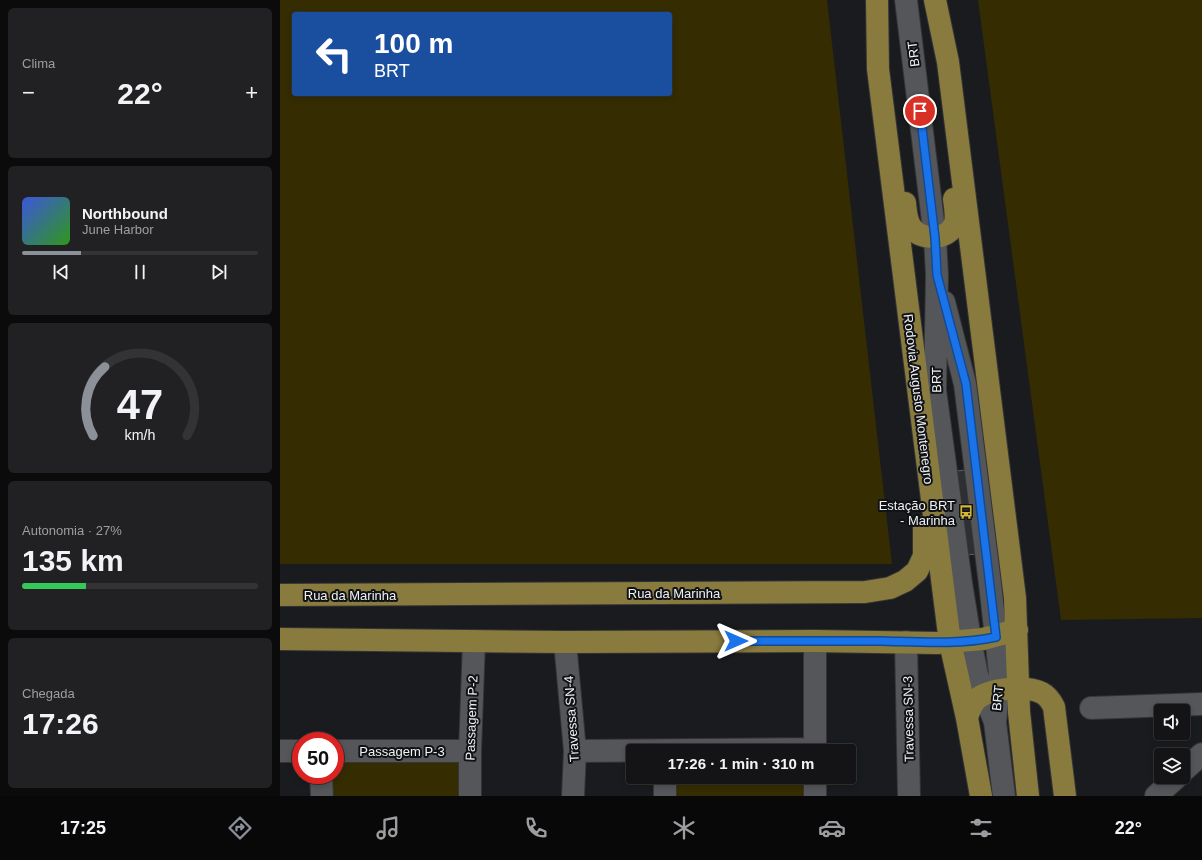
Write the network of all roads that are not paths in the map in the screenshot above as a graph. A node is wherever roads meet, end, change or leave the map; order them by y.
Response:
1 (876, 0) edge
2 (906, 0) edge
3 (935, 0) edge
4 (948, 62) junction
5 (878, 69) junction
6 (935, 238) junction
7 (937, 275) junction
8 (923, 428) junction
9 (280, 595) edge
10 (1006, 633) junction
11 (280, 639) edge
12 (474, 641) junction
13 (815, 641) junction
14 (565, 642) junction
15 (906, 642) junction
16 (960, 642) junction
17 (1000, 691) junction
18 (1202, 704) edge
19 (1091, 708) dead end
20 (967, 718) junction
21 (815, 744) edge
22 (470, 750) junction
23 (626, 750) edge
24 (280, 751) edge
25 (292, 751) edge
26 (344, 751) edge
27 (575, 751) junction
28 (1202, 754) edge
29 (1190, 765) edge
30 (321, 784) edge
31 (665, 784) edge
32 (815, 784) edge
33 (1169, 784) edge
34 (1063, 793) edge
35 (322, 796) edge
36 (470, 796) edge
37 (573, 796) edge
38 (665, 796) edge
39 (815, 796) edge
40 (909, 796) edge
41 (980, 796) edge
42 (1004, 796) edge
43 (1028, 796) edge
44 (1156, 796) edge

1 - 5 main road, Rodovia Augusto Montenegro
2 - 6 street, BRT
3 - 4 main road
4 - 6 main road
4 - 10 main road
5 - 6 main road
5 - 8 main road, Rodovia Augusto Montenegro
6 - 7 street, BRT
7 - 10 street, BRT
7 - 16 street, BRT
8 - 9 main road, Rua da Marinha
8 - 16 main road, Rodovia Augusto Montenegro
10 - 16 main road
10 - 17 main road
11 - 12 main road
12 - 14 main road
12 - 22 street, Passagem P-2
13 - 14 main road
13 - 15 main road
13 - 21 street
14 - 27 street, Travessa SN-4
15 - 16 main road
15 - 40 street, Travessa SN-3
16 - 17 street, BRT
16 - 20 main road, Rodovia Augusto Montenegro
17 - 20 main road
17 - 34 main road
17 - 42 street, BRT
17 - 43 main road
18 - 19 street
20 - 41 main road, Rodovia Augusto Montenegro
22 - 26 street, Passagem P-3
22 - 36 street, Passagem P-2
23 - 27 street
24 - 25 street
27 - 37 street, Travessa SN-4
28 - 29 street
30 - 35 street
31 - 38 street
32 - 39 street
33 - 44 street

